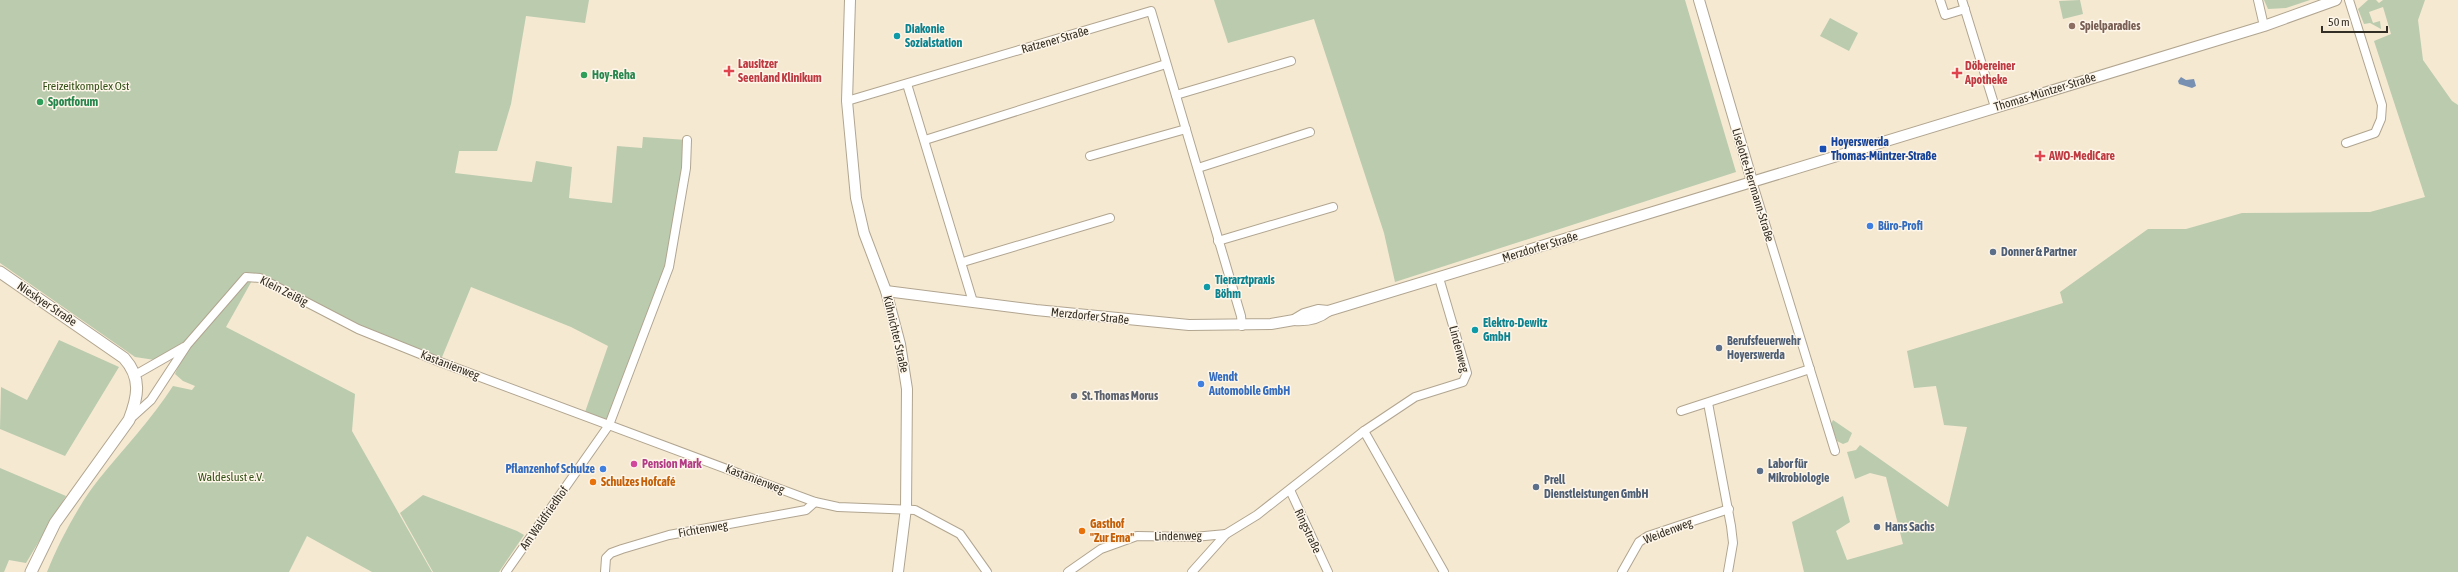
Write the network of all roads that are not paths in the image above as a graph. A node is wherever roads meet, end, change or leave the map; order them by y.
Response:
1 (850, 0) edge
2 (1699, 0) edge
3 (1940, 0) edge
4 (1962, 0) edge
5 (2258, 0) edge
6 (2336, 0) edge
7 (2349, 0) edge
8 (1965, 9) junction
9 (2264, 26) junction
10 (1291, 61) dead end
11 (1166, 64) junction
12 (907, 84) junction
13 (1176, 95) junction
14 (847, 101) junction
15 (1995, 107) junction
16 (1186, 129) junction
17 (1310, 132) dead end
18 (687, 140) dead end
19 (925, 140) junction
20 (2346, 143) dead end
21 (1090, 156) dead end
22 (1198, 168) junction
23 (1752, 181) junction
24 (1333, 207) dead end
25 (1110, 218) dead end
26 (1218, 241) junction
27 (963, 262) junction
28 (0, 272) edge
29 (1439, 278) junction
30 (886, 290) junction
31 (973, 302) junction
32 (1242, 326) junction
33 (358, 329) joint
34 (187, 345) junction
35 (1810, 369) junction
36 (136, 375) junction
37 (1708, 403) junction
38 (1681, 412) dead end
39 (128, 420) junction
40 (609, 425) junction
41 (1364, 431) junction
42 (1835, 452) dead end
43 (1290, 490) junction
44 (815, 502) junction
45 (906, 508) junction
46 (1729, 509) junction
47 (1226, 534) junction
48 (1201, 536) junction
49 (1209, 553) junction
50 (31, 572) edge
51 (506, 572) edge
52 (604, 572) edge
53 (898, 572) edge
54 (986, 572) edge
55 (1068, 572) edge
56 (1192, 572) edge
57 (1328, 572) edge
58 (1444, 572) edge
59 (1622, 572) edge
60 (1728, 572) edge

1 - 14 street, Kühnichter Straße
2 - 23 street, Liselotte-Herrmann-Straße
3 - 8 street
4 - 8 street
5 - 9 street
6 - 9 street, Thomas-Müntzer-Straße
7 - 20 street
8 - 15 street
9 - 15 street, Thomas-Müntzer-Straße
10 - 13 street
11 - 12 street, Ratzener Straße
11 - 13 street, Ratzener Straße
11 - 19 street
12 - 14 street, Ratzener Straße
12 - 19 street
13 - 16 street, Ratzener Straße
14 - 30 street, Kühnichter Straße
15 - 23 street, Thomas-Müntzer-Straße
16 - 21 street
16 - 22 street, Ratzener Straße
17 - 22 street
18 - 40 street
19 - 27 street
22 - 26 street, Ratzener Straße
23 - 29 street, Merzdorfer Straße
23 - 35 street, Liselotte-Herrmann-Straße
24 - 26 street
25 - 27 street
26 - 32 street, Ratzener Straße
27 - 31 street
28 - 36 main road, Nieskyer Straße
29 - 32 street, Merzdorfer Straße
29 - 41 street, Lindenweg
30 - 31 street, Merzdorfer Straße
30 - 45 street, Kühnichter Straße
31 - 32 street, Merzdorfer Straße
33 - 34 street, Klein Zeißig
33 - 40 street, Kastanienweg
34 - 36 street, Klein Zeißig
34 - 39 street, Klein Zeißig
35 - 37 street
35 - 42 street, Liselotte-Herrmann-Straße
36 - 39 main road
37 - 38 street
37 - 46 street
39 - 50 main road
40 - 44 street, Kastanienweg
40 - 51 street, Am Waldfriedhof
41 - 43 street, Lindenweg
41 - 58 street
43 - 47 street, Lindenweg
43 - 57 street, Ringstraße
44 - 45 street, Kastanienweg
44 - 52 street, Fichtenweg
45 - 53 street, Kühnichter Straße
45 - 54 street
46 - 59 street, Weidenweg
46 - 60 street
47 - 48 street, Lindenweg
47 - 49 street, Lindenweg
48 - 49 street
48 - 55 street, Lindenweg
49 - 56 street, Lindenweg

